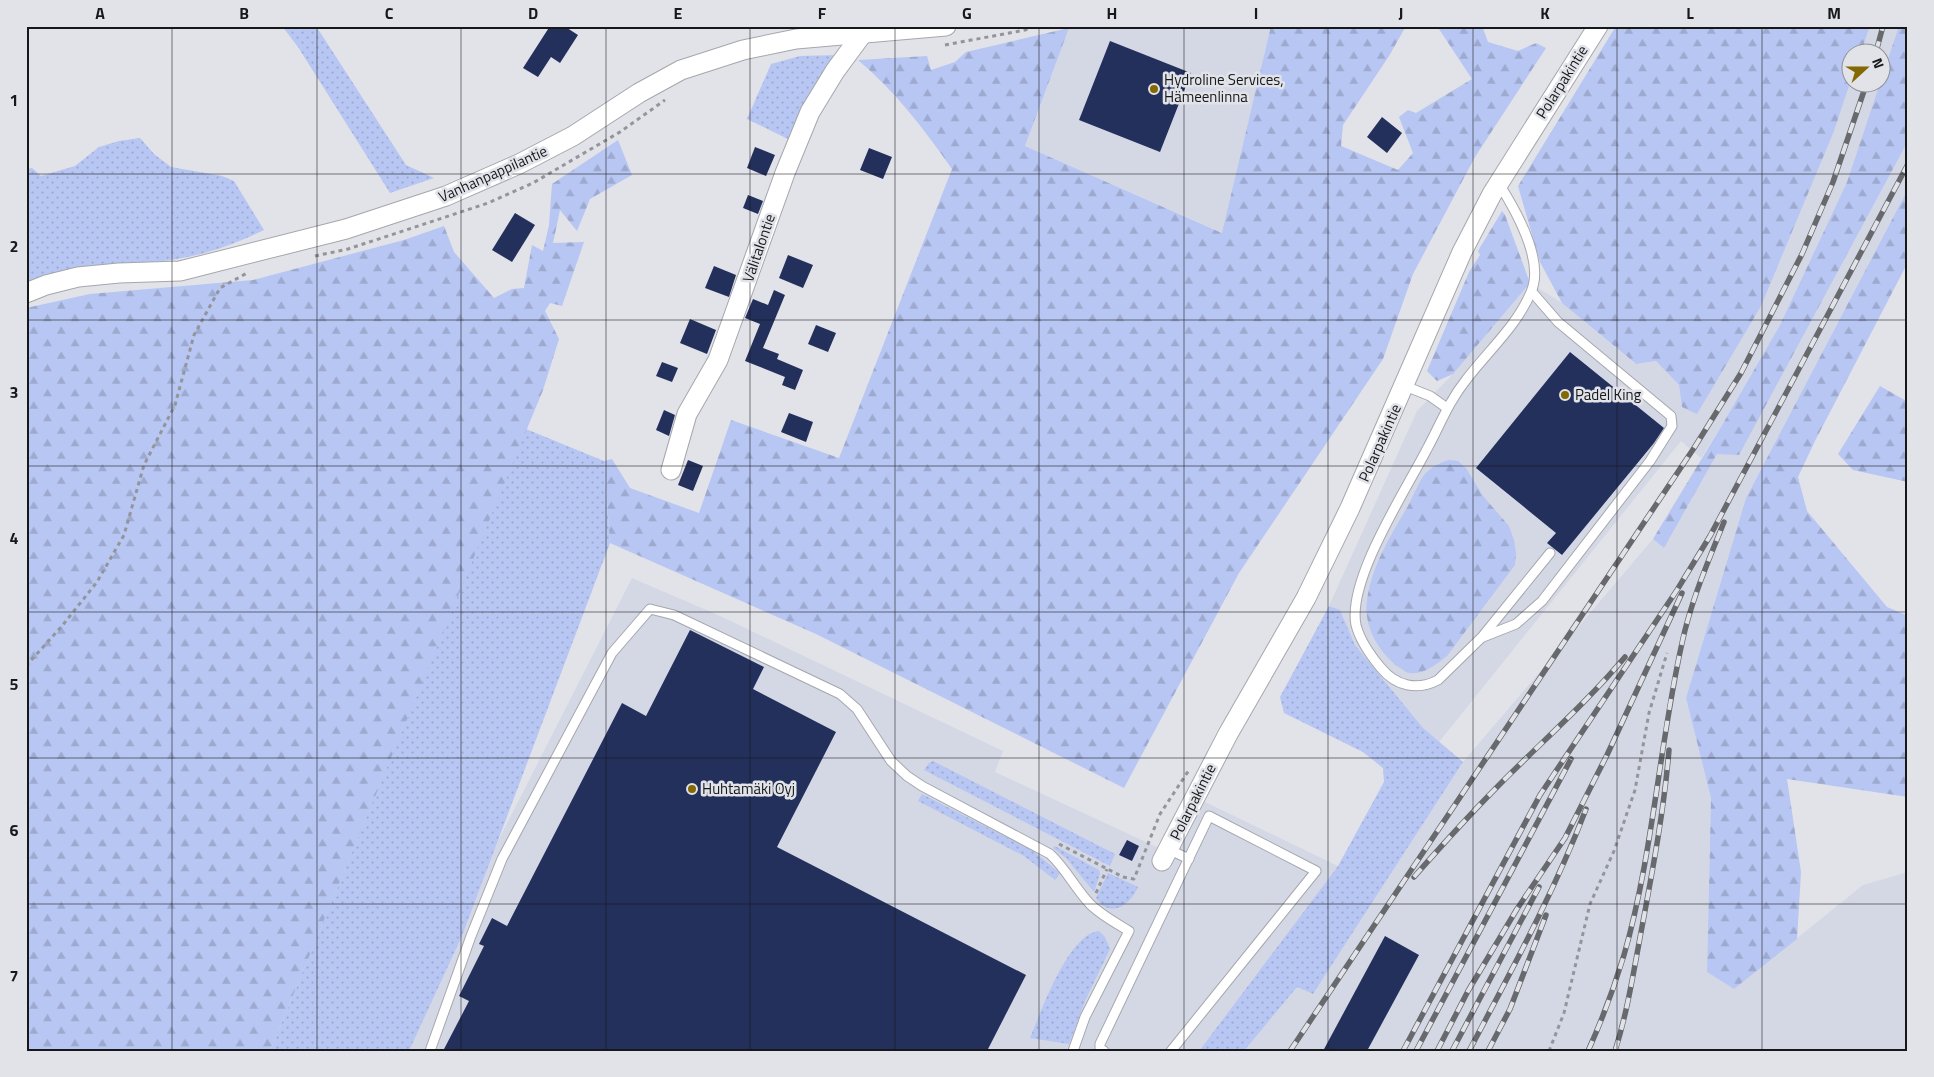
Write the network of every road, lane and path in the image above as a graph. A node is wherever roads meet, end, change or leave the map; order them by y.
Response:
1 (946, 26) edge
2 (1037, 26) edge
3 (1598, 26) edge
4 (863, 34) junction
5 (940, 46) dead end
6 (667, 99) dead end
7 (1498, 183) junction
8 (312, 257) dead end
9 (244, 265) junction
10 (256, 271) dead end
11 (1532, 292) junction
12 (26, 294) edge
13 (1405, 386) junction
14 (1447, 408) junction
15 (671, 470) dead end
16 (1550, 553) dead end
17 (1482, 637) junction
18 (1666, 653) dead end
19 (26, 666) edge
20 (1055, 842) dead end
21 (1147, 846) dead end
22 (1165, 855) joint
23 (1189, 859) junction
24 (1107, 869) junction
25 (1089, 903) junction
26 (430, 1051) edge
27 (1073, 1051) edge
28 (1104, 1051) edge
29 (1171, 1051) edge
30 (1549, 1051) edge

1 - 4 street, Vanhanpappilantie
2 - 5 path
3 - 7 street, Polarpakintie
4 - 9 street, Vanhanpappilantie
4 - 15 street, Välitalontie
6 - 8 path
7 - 11 lane
7 - 13 street, Polarpakintie
9 - 10 path
9 - 12 street, Vanhanpappilantie
9 - 19 path
11 - 14 lane
11 - 17 lane
13 - 14 lane
13 - 22 street, Polarpakintie
14 - 17 lane
16 - 17 lane
18 - 30 path
20 - 24 path
21 - 24 path
22 - 23 lane
23 - 28 lane
23 - 29 lane
24 - 25 path
25 - 26 lane
25 - 27 lane

